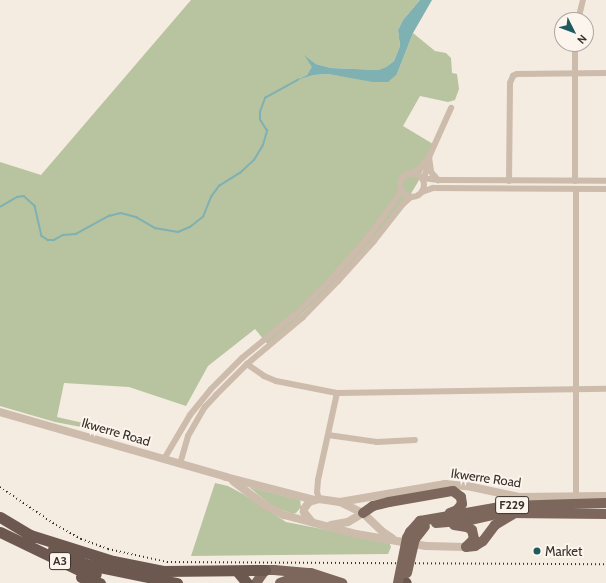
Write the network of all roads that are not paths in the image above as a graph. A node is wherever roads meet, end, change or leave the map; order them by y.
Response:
1 (583, 0) edge
2 (580, 12) edge
3 (575, 52) edge
4 (576, 73) junction
5 (606, 73) edge
6 (451, 108) dead end
7 (429, 157) junction
8 (412, 174) junction
9 (423, 179) junction
10 (438, 180) junction
11 (509, 181) junction
12 (575, 181) junction
13 (606, 181) edge
14 (576, 189) junction
15 (606, 189) edge
16 (402, 191) junction
17 (422, 192) junction
18 (411, 197) junction
19 (247, 364) junction
20 (606, 389) edge
21 (577, 390) junction
22 (337, 393) junction
23 (0, 412) edge
24 (328, 435) junction
25 (415, 440) dead end
26 (164, 459) junction
27 (180, 464) junction
28 (226, 477) junction
29 (318, 480) junction
30 (606, 496) edge
31 (303, 497) junction
32 (576, 497) junction
33 (316, 499) junction
34 (340, 502) junction
35 (606, 503) edge
36 (516, 512) junction
37 (363, 513) junction
38 (606, 514) edge
39 (0, 517) edge
40 (440, 519) junction
41 (312, 522) junction
42 (324, 525) junction
43 (27, 534) junction
44 (4, 535) edge
45 (395, 540) junction
46 (466, 547) junction
47 (269, 570) junction
48 (237, 571) junction
49 (115, 574) junction
50 (322, 580) edge
51 (100, 583) edge
52 (137, 583) edge
53 (177, 583) edge
54 (247, 583) edge
55 (256, 583) edge
56 (280, 583) edge
57 (342, 583) edge
58 (404, 583) edge

1 - 2 street
3 - 4 street
4 - 5 street
4 - 11 street
4 - 12 street
6 - 7 street
7 - 8 street
7 - 9 street
7 - 10 street
8 - 9 street
8 - 16 street
9 - 10 street
9 - 17 street
10 - 11 street
11 - 12 street
12 - 13 street
14 - 15 street
14 - 17 street
14 - 21 street
16 - 18 street
16 - 26 street
17 - 18 street
18 - 19 street
19 - 22 street
19 - 27 street
20 - 21 street
21 - 22 street
21 - 32 street
22 - 24 street
23 - 26 street, Ikwerre Road
24 - 25 street
24 - 29 street
26 - 27 street, Ikwerre Road
27 - 28 street, Ikwerre Road
28 - 31 street, Ikwerre Road
28 - 41 street, Ikwerre Road
29 - 31 street
29 - 33 street
30 - 32 street, Ikwerre Road
31 - 33 street, Ikwerre Road
32 - 34 street, Ikwerre Road
33 - 34 street, Ikwerre Road
33 - 41 street
34 - 37 street, Ikwerre Road
35 - 40 main road, F229
36 - 38 main road, F229
36 - 40 main road, F229
36 - 46 main road
37 - 40 main road
37 - 42 street
37 - 45 street, Ikwerre Road
39 - 43 highway, A3
40 - 46 main road
40 - 58 main road, F229, bridge
41 - 42 street, Ikwerre Road
42 - 45 street, Ikwerre Road
43 - 48 highway
43 - 49 highway, A3
44 - 49 highway, A3
44 - 51 highway
45 - 46 street, Ikwerre Road
47 - 48 highway
47 - 50 main road
47 - 55 main road
47 - 56 main road
48 - 54 highway
49 - 52 highway, A3
49 - 53 highway, A3
50 - 56 main road
50 - 57 main road

